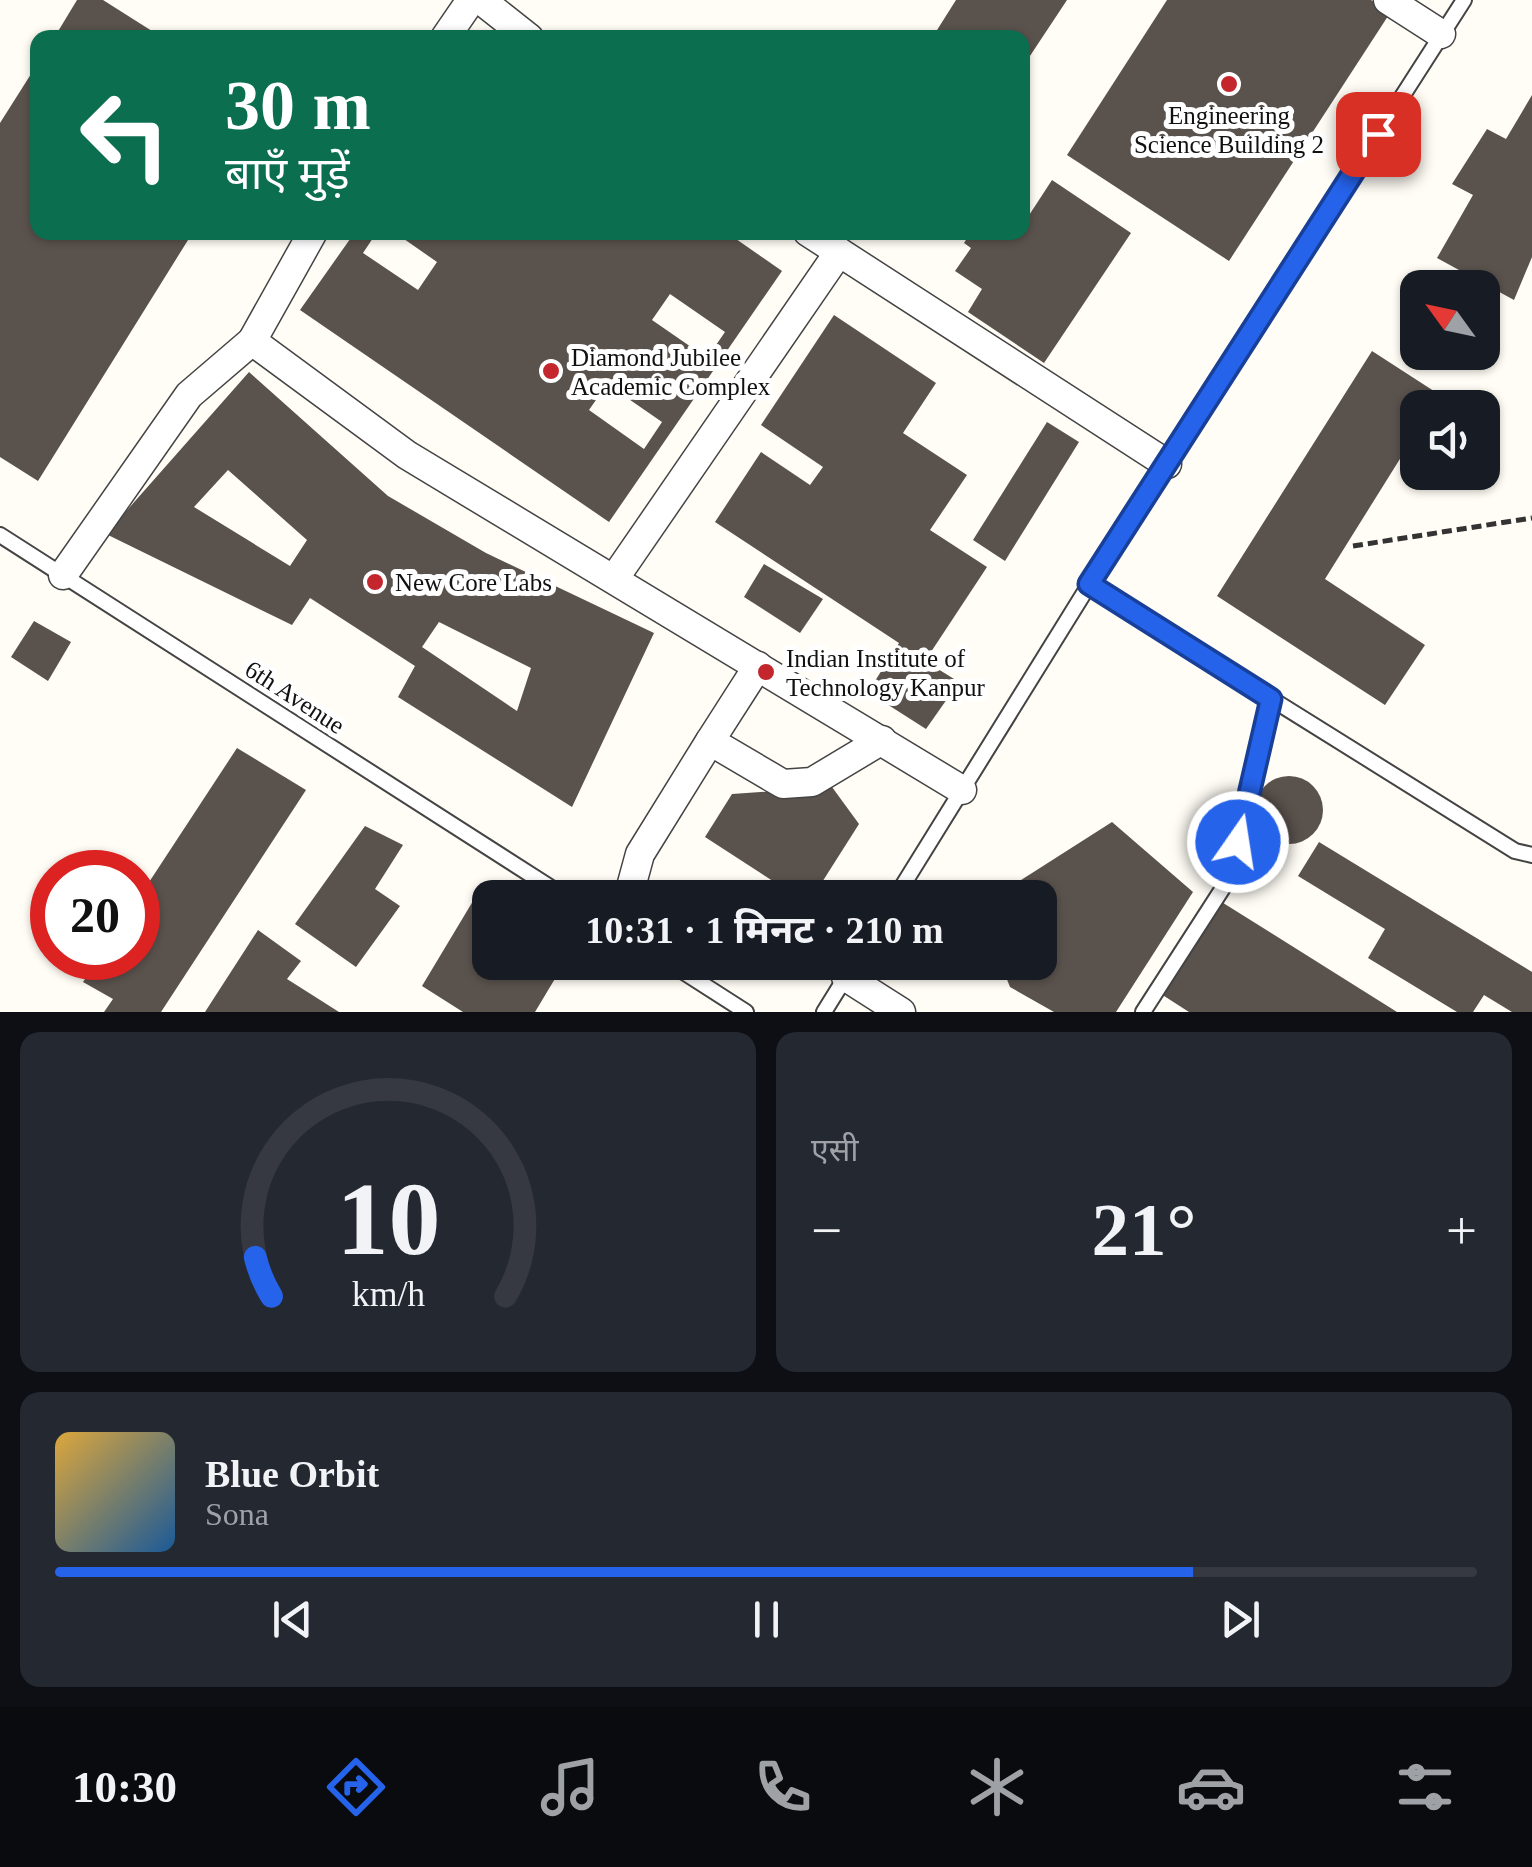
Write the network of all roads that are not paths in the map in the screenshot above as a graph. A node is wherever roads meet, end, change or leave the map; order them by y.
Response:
1 (471, 0) edge
2 (481, 0) edge
3 (1388, 0) edge
4 (1464, 0) edge
5 (451, 30) edge
6 (518, 30) edge
7 (1442, 34) junction
8 (309, 240) edge
9 (820, 240) edge
10 (839, 252) junction
11 (252, 342) junction
12 (1167, 464) junction
13 (0, 534) edge
14 (63, 575) junction
15 (614, 579) junction
16 (1089, 584) junction
17 (758, 666) junction
18 (1271, 699) junction
19 (710, 740) junction
20 (882, 740) junction
21 (962, 790) junction
22 (1532, 855) edge
23 (539, 880) edge
24 (633, 880) edge
25 (906, 880) edge
26 (696, 980) edge
27 (845, 980) edge
28 (863, 980) edge
29 (746, 1012) edge
30 (824, 1012) edge
31 (900, 1012) edge
32 (1143, 1012) edge

1 - 5 street
2 - 6 street
3 - 7 street
4 - 7 lane
7 - 12 lane
8 - 11 street
9 - 10 street
10 - 12 street
10 - 15 street
11 - 14 street
11 - 15 street
12 - 16 lane
13 - 14 lane, 6th Avenue
14 - 23 lane, 6th Avenue
15 - 17 street
16 - 18 lane
16 - 21 lane
17 - 19 street
17 - 20 street
18 - 22 lane
18 - 32 lane
19 - 20 street
19 - 24 street
20 - 21 street
21 - 25 lane
26 - 29 lane
27 - 30 lane
28 - 31 street

